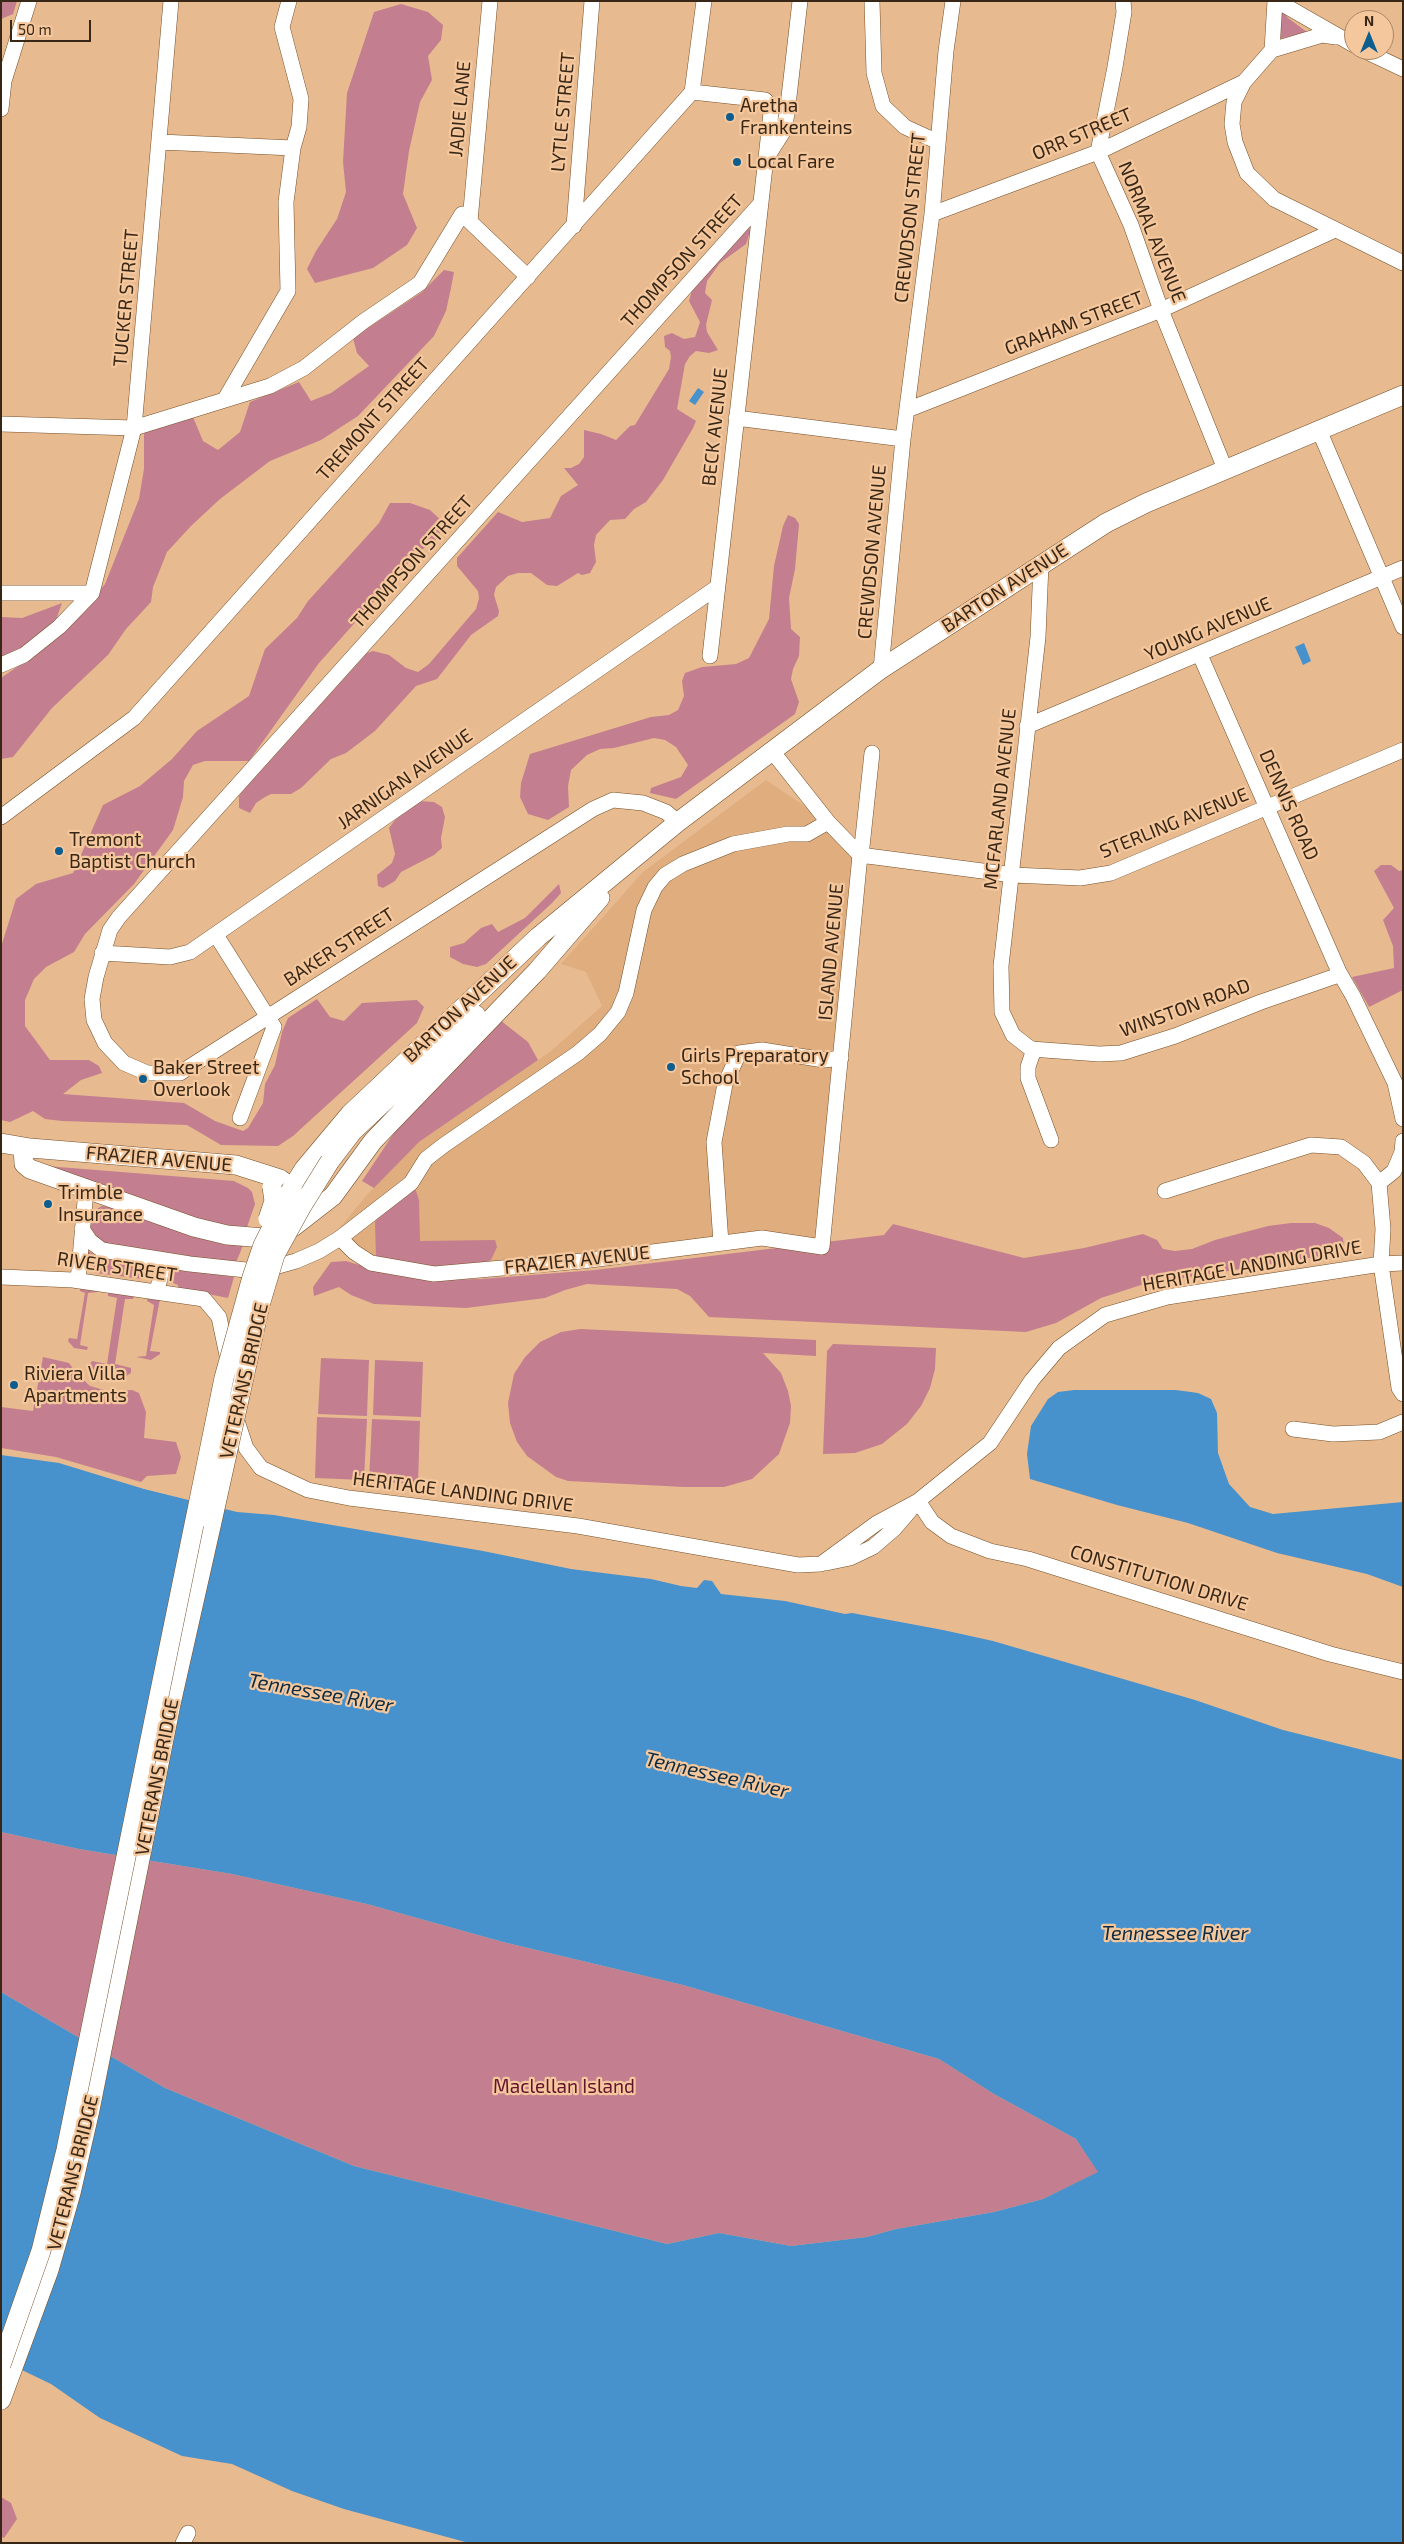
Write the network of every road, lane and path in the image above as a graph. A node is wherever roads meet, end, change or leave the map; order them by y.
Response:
1 (30, 1) edge
2 (171, 1) edge
3 (289, 1) edge
4 (490, 1) edge
5 (592, 1) edge
6 (704, 1) edge
7 (800, 1) edge
8 (872, 1) edge
9 (953, 1) edge
10 (1123, 1) edge
11 (1276, 1) edge
12 (1336, 37) junction
13 (1344, 41) edge
14 (1272, 50) junction
15 (1384, 60) edge
16 (1403, 69) edge
17 (1244, 82) junction
18 (692, 92) junction
19 (1, 109) edge
20 (160, 142) junction
21 (938, 142) junction
22 (293, 148) junction
23 (1098, 152) junction
24 (768, 155) junction
25 (761, 203) junction
26 (932, 214) junction
27 (470, 221) junction
28 (574, 226) junction
29 (1335, 230) junction
30 (1403, 263) edge
31 (528, 277) junction
32 (1161, 310) junction
33 (1403, 395) edge
34 (225, 398) junction
35 (907, 410) junction
36 (736, 418) junction
37 (1, 424) edge
38 (134, 428) junction
39 (1319, 430) junction
40 (903, 439) junction
41 (1225, 469) junction
42 (1041, 564) junction
43 (1403, 568) edge
44 (1383, 577) junction
45 (716, 588) junction
46 (1, 593) edge
47 (92, 593) junction
48 (1403, 627) edge
49 (1200, 655) junction
50 (710, 656) dead end
51 (1, 665) edge
52 (881, 669) junction
53 (1027, 726) junction
54 (1403, 750) edge
55 (772, 752) junction
56 (872, 753) dead end
57 (1268, 807) junction
58 (1, 818) edge
59 (678, 822) junction
60 (828, 822) junction
61 (647, 848) junction
62 (861, 855) junction
63 (1013, 876) junction
64 (604, 894) junction
65 (216, 935) junction
66 (102, 953) junction
67 (1339, 972) junction
68 (269, 1016) junction
69 (1013, 1035) joint
70 (1034, 1049) junction
71 (841, 1058) junction
72 (1399, 1079) edge
73 (240, 1118) dead end
74 (1403, 1119) edge
75 (1051, 1140) dead end
76 (1403, 1141) edge
77 (1, 1143) edge
78 (23, 1147) junction
79 (330, 1161) joint
80 (236, 1165) junction
81 (1379, 1183) junction
82 (292, 1188) junction
83 (86, 1190) junction
84 (1165, 1191) dead end
85 (302, 1206) junction
86 (82, 1229) junction
87 (340, 1238) junction
88 (721, 1244) junction
89 (822, 1247) joint
90 (164, 1260) junction
91 (1403, 1263) edge
92 (1381, 1264) junction
93 (1, 1276) edge
94 (78, 1281) junction
95 (157, 1292) junction
96 (219, 1317) joint
97 (224, 1378) junction
98 (1403, 1394) edge
99 (1403, 1422) edge
100 (1293, 1429) dead end
101 (918, 1501) junction
102 (1403, 1672) edge
103 (1, 2365) edge
104 (1, 2400) edge

1 - 19 street
2 - 20 street, TUCKER STREET
3 - 22 street
4 - 27 street, JADIE LANE
5 - 28 street, LYTLE STREET
6 - 18 street
7 - 24 street
8 - 21 street
9 - 21 street, CREWDSON STREET
10 - 23 street, NORMAL AVENUE
11 - 12 street
11 - 14 street
12 - 13 street
12 - 14 street
14 - 17 street
15 - 16 street
17 - 23 street, ORR STREET
17 - 29 street
18 - 24 street
18 - 28 street, TREMONT STREET
20 - 22 street
20 - 38 street, TUCKER STREET
21 - 26 street, CREWDSON STREET
22 - 34 street
23 - 26 street, ORR STREET
23 - 32 street, NORMAL AVENUE
24 - 25 street
25 - 36 street, BECK AVENUE
25 - 66 street, THOMPSON STREET
26 - 35 street, CREWDSON STREET
27 - 31 street
27 - 34 street
28 - 31 street, TREMONT STREET
29 - 30 street
29 - 32 street, GRAHAM STREET
31 - 58 street, TREMONT STREET
32 - 35 street, GRAHAM STREET
32 - 41 street, NORMAL AVENUE
33 - 39 main road, BARTON AVENUE
34 - 38 street
35 - 40 street, CREWDSON STREET
36 - 40 street
36 - 45 street, BECK AVENUE
37 - 38 street
38 - 47 street, TUCKER STREET
39 - 41 main road, BARTON AVENUE
39 - 44 street
40 - 52 street, CREWDSON AVENUE
41 - 42 main road, BARTON AVENUE
42 - 52 main road, BARTON AVENUE
42 - 53 street, MCFARLAND AVENUE
43 - 44 street, YOUNG AVENUE
44 - 48 street
44 - 49 street, YOUNG AVENUE
45 - 50 street, BECK AVENUE
45 - 65 street, JARNIGAN AVENUE
46 - 47 street
47 - 51 street
49 - 53 street, YOUNG AVENUE
49 - 57 street, DENNIS ROAD
52 - 55 main road, BARTON AVENUE
53 - 63 street, MCFARLAND AVENUE
54 - 57 street, STERLING AVENUE
55 - 59 main road, BARTON AVENUE
55 - 60 street
56 - 62 street, ISLAND AVENUE
57 - 63 street, STERLING AVENUE
57 - 67 street, DENNIS ROAD
59 - 61 main road, BARTON AVENUE
59 - 68 street, BAKER STREET
60 - 62 street
60 - 87 street
61 - 64 main road, BARTON AVENUE
61 - 82 main road, BARTON AVENUE
62 - 63 street, STERLING AVENUE
62 - 71 street, ISLAND AVENUE
63 - 69 street, MCFARLAND AVENUE
64 - 79 main road, BARTON AVENUE
64 - 83 main road
65 - 66 street, JARNIGAN AVENUE
65 - 68 street
66 - 68 street, BAKER STREET
67 - 70 street, WINSTON ROAD
67 - 72 street, DENNIS ROAD
68 - 73 street
69 - 70 street, WINSTON ROAD
70 - 75 street
71 - 88 street
71 - 89 street, ISLAND AVENUE
72 - 74 street, DENNIS ROAD
76 - 81 street
77 - 78 main road, FRAZIER AVENUE
78 - 80 main road, FRAZIER AVENUE
78 - 83 main road
79 - 85 main road, VETERANS BRIDGE, bridge
80 - 82 main road, FRAZIER AVENUE
80 - 97 main road, bridge
81 - 84 street
81 - 92 street
82 - 85 main road, FRAZIER AVENUE
82 - 97 main road, VETERANS BRIDGE, bridge
83 - 86 street
85 - 104 main road, VETERANS BRIDGE, bridge
86 - 90 street
86 - 94 street
87 - 88 street, FRAZIER AVENUE
87 - 90 street
88 - 89 street, FRAZIER AVENUE
90 - 95 street
91 - 92 street, HERITAGE LANDING DRIVE
92 - 98 street
92 - 101 street, HERITAGE LANDING DRIVE
93 - 94 street, RIVER STREET
94 - 95 street, RIVER STREET
95 - 96 street, RIVER STREET
96 - 101 street, HERITAGE LANDING DRIVE
97 - 103 main road, VETERANS BRIDGE, bridge
99 - 100 street
101 - 102 street, CONSTITUTION DRIVE

